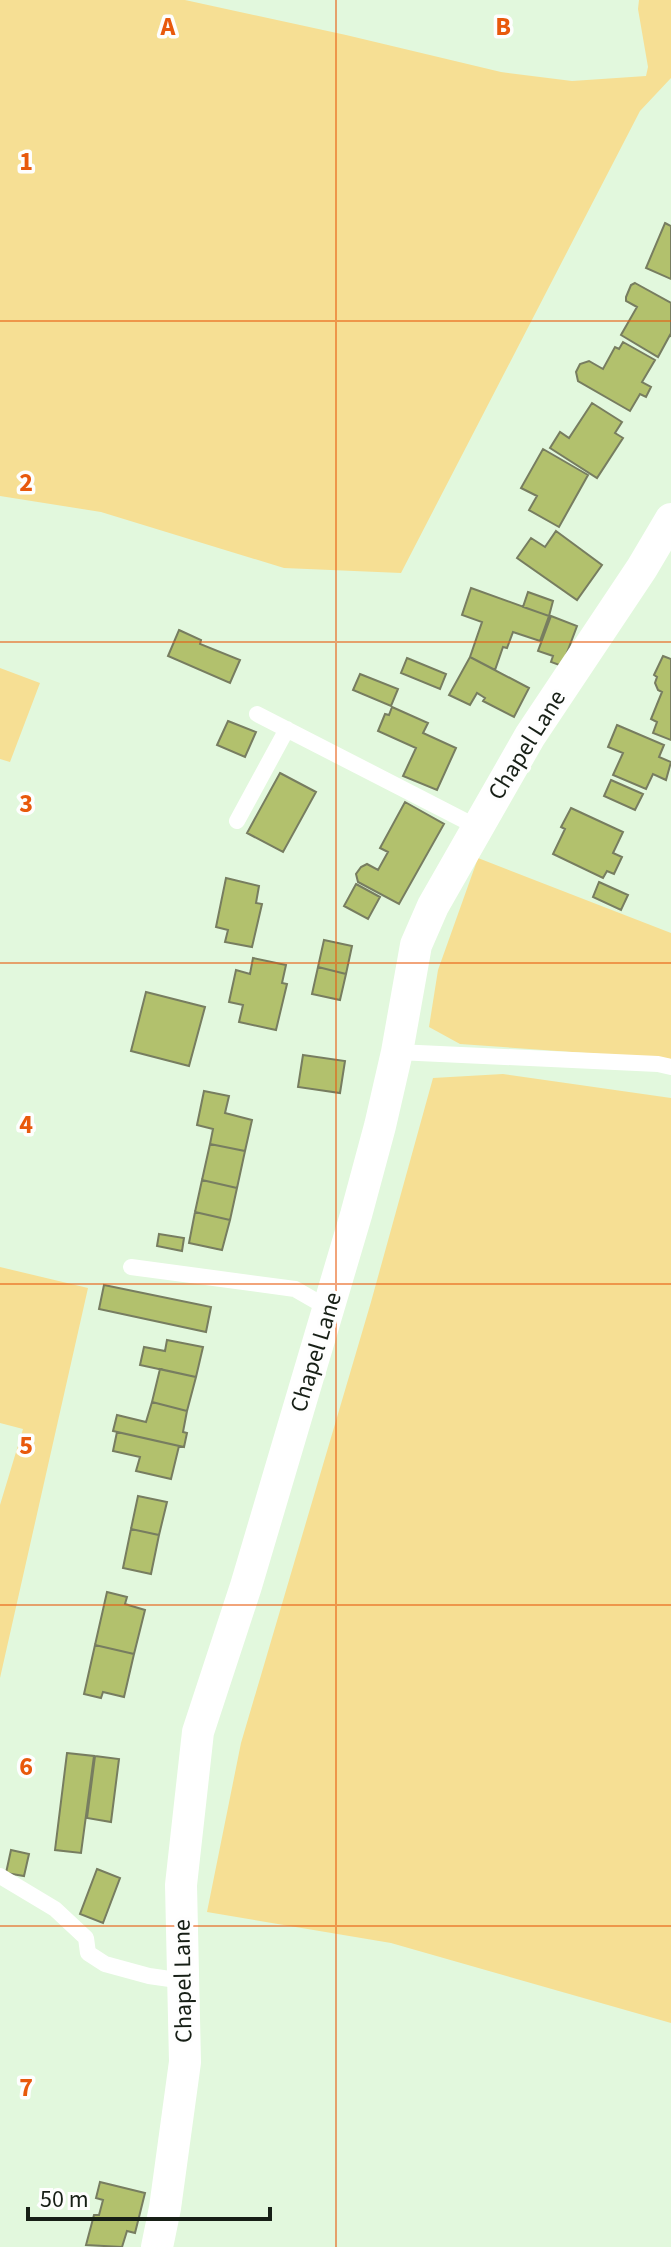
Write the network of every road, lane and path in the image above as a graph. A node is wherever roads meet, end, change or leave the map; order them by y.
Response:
1 (671, 519) edge
2 (257, 714) dead end
3 (287, 729) junction
4 (237, 821) dead end
5 (477, 827) junction
6 (397, 1052) junction
7 (671, 1067) edge
8 (131, 1267) dead end
9 (328, 1308) junction
10 (0, 1876) edge
11 (184, 1981) junction
12 (157, 2247) edge

1 - 5 street, Chapel Lane
2 - 3 lane
3 - 4 lane
3 - 5 lane
5 - 6 street, Chapel Lane
6 - 7 lane
6 - 9 street, Chapel Lane
8 - 9 lane
9 - 11 street, Chapel Lane
10 - 11 lane
11 - 12 street, Chapel Lane

